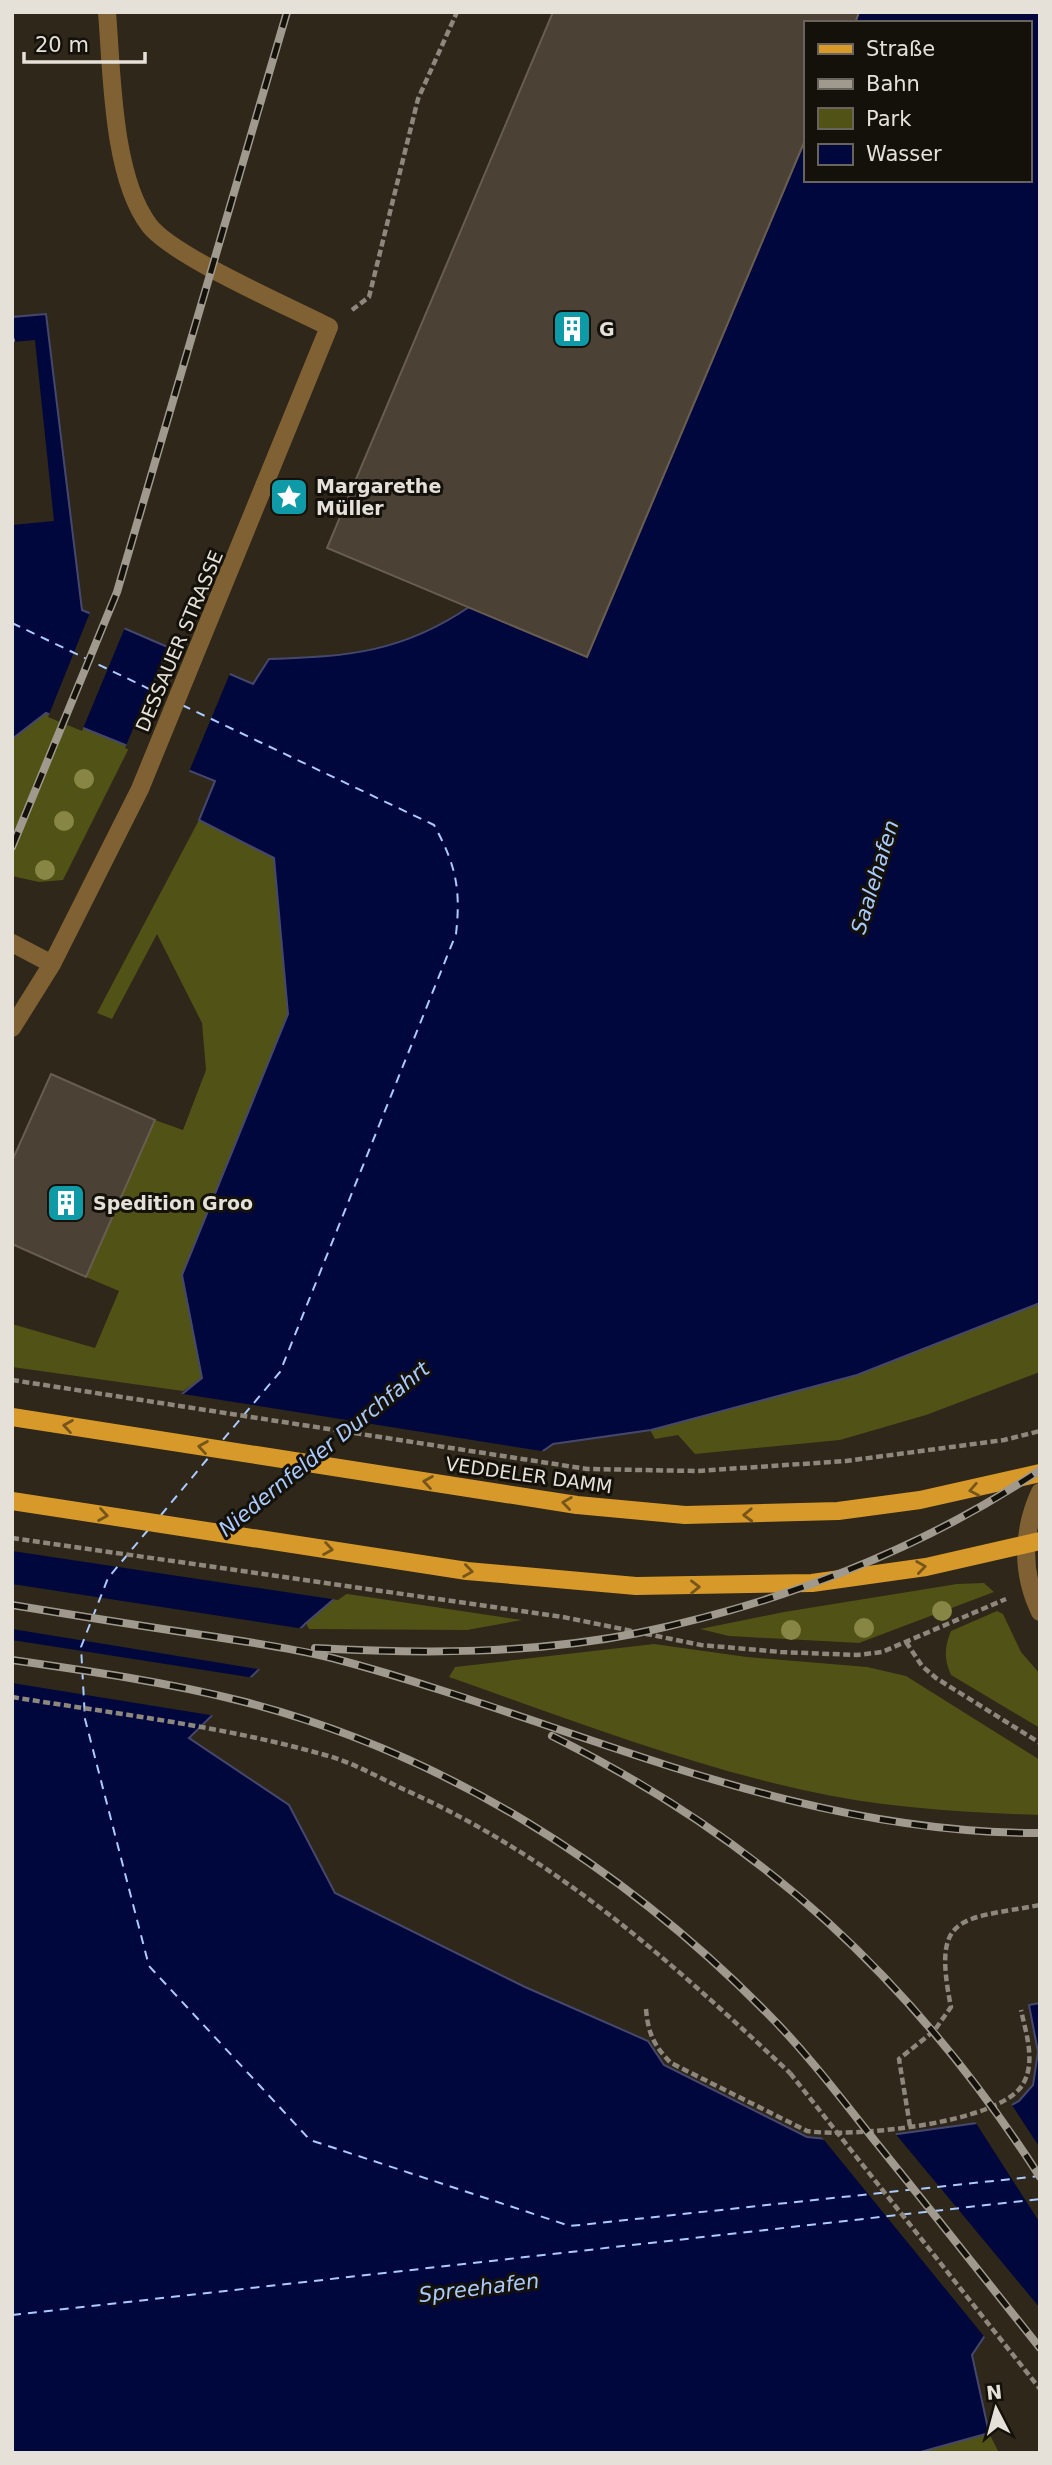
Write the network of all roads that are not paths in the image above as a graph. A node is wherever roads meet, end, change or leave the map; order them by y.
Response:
1 (107, 12) edge
2 (12, 943) edge
3 (52, 964) junction
4 (12, 1028) edge
5 (12, 1417) edge
6 (1040, 1473) edge
7 (1040, 1492) edge
8 (12, 1501) edge
9 (1032, 1544) edge
10 (1040, 1612) edge

1 - 3 street, DESSAUER STRASSE
2 - 3 street
3 - 4 street, DESSAUER STRASSE
6 -> 5 main road, VEDDELER DAMM
7 - 9 street
8 -> 9 main road
9 - 10 street

